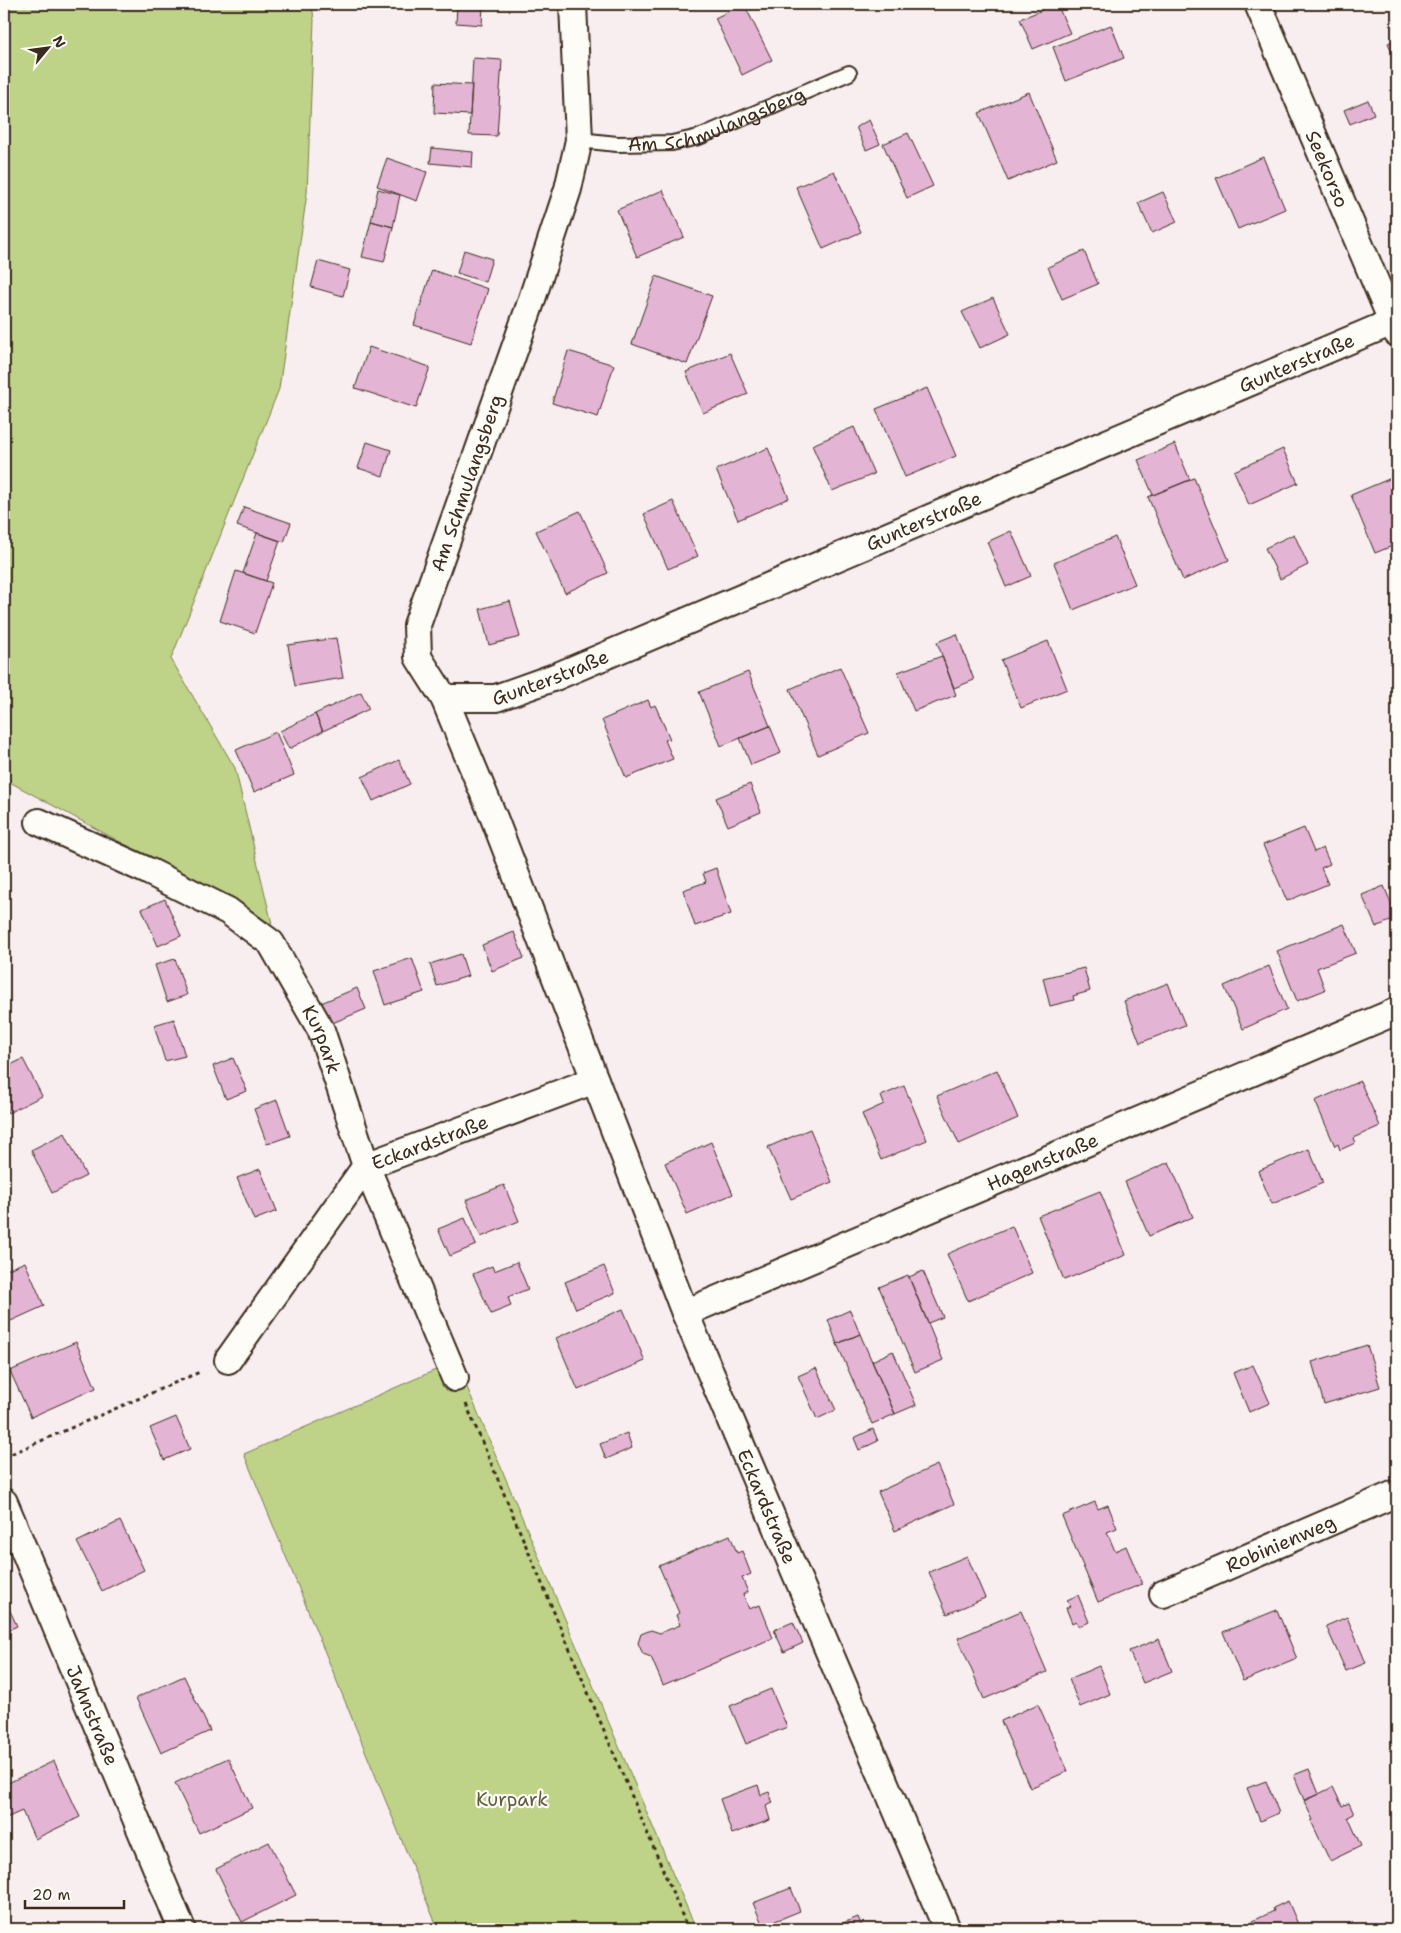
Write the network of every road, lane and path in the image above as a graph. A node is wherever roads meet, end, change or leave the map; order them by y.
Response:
1 (573, 4) edge
2 (1258, 4) edge
3 (849, 73) dead end
4 (579, 140) junction
5 (1396, 325) edge
6 (444, 698) junction
7 (494, 818) joint
8 (39, 822) dead end
9 (1397, 1011) edge
10 (595, 1080) junction
11 (366, 1166) junction
12 (685, 1313) junction
13 (228, 1360) joint
14 (455, 1378) joint
15 (4, 1457) edge
16 (1397, 1493) edge
17 (4, 1502) edge
18 (1163, 1594) dead end
19 (182, 1929) edge
20 (688, 1929) edge
21 (947, 1929) edge

1 - 4 street, Am Schmulangsberg
2 - 5 street, Seekorso
3 - 4 lane, Am Schmulangsberg
4 - 6 street, Am Schmulangsberg
5 - 6 street, Gunterstraße
6 - 7 street, Am Schmulangsberg
7 - 10 street, Eckardstraße
8 - 11 street, Kurpark
9 - 12 street, Hagenstraße
10 - 11 street, Eckardstraße
10 - 12 street, Eckardstraße
11 - 13 street
11 - 14 street, Eckardstraße
12 - 21 street, Eckardstraße
13 - 15 path
14 - 20 path
16 - 18 street, Robinienweg
17 - 19 street, Jahnstraße

